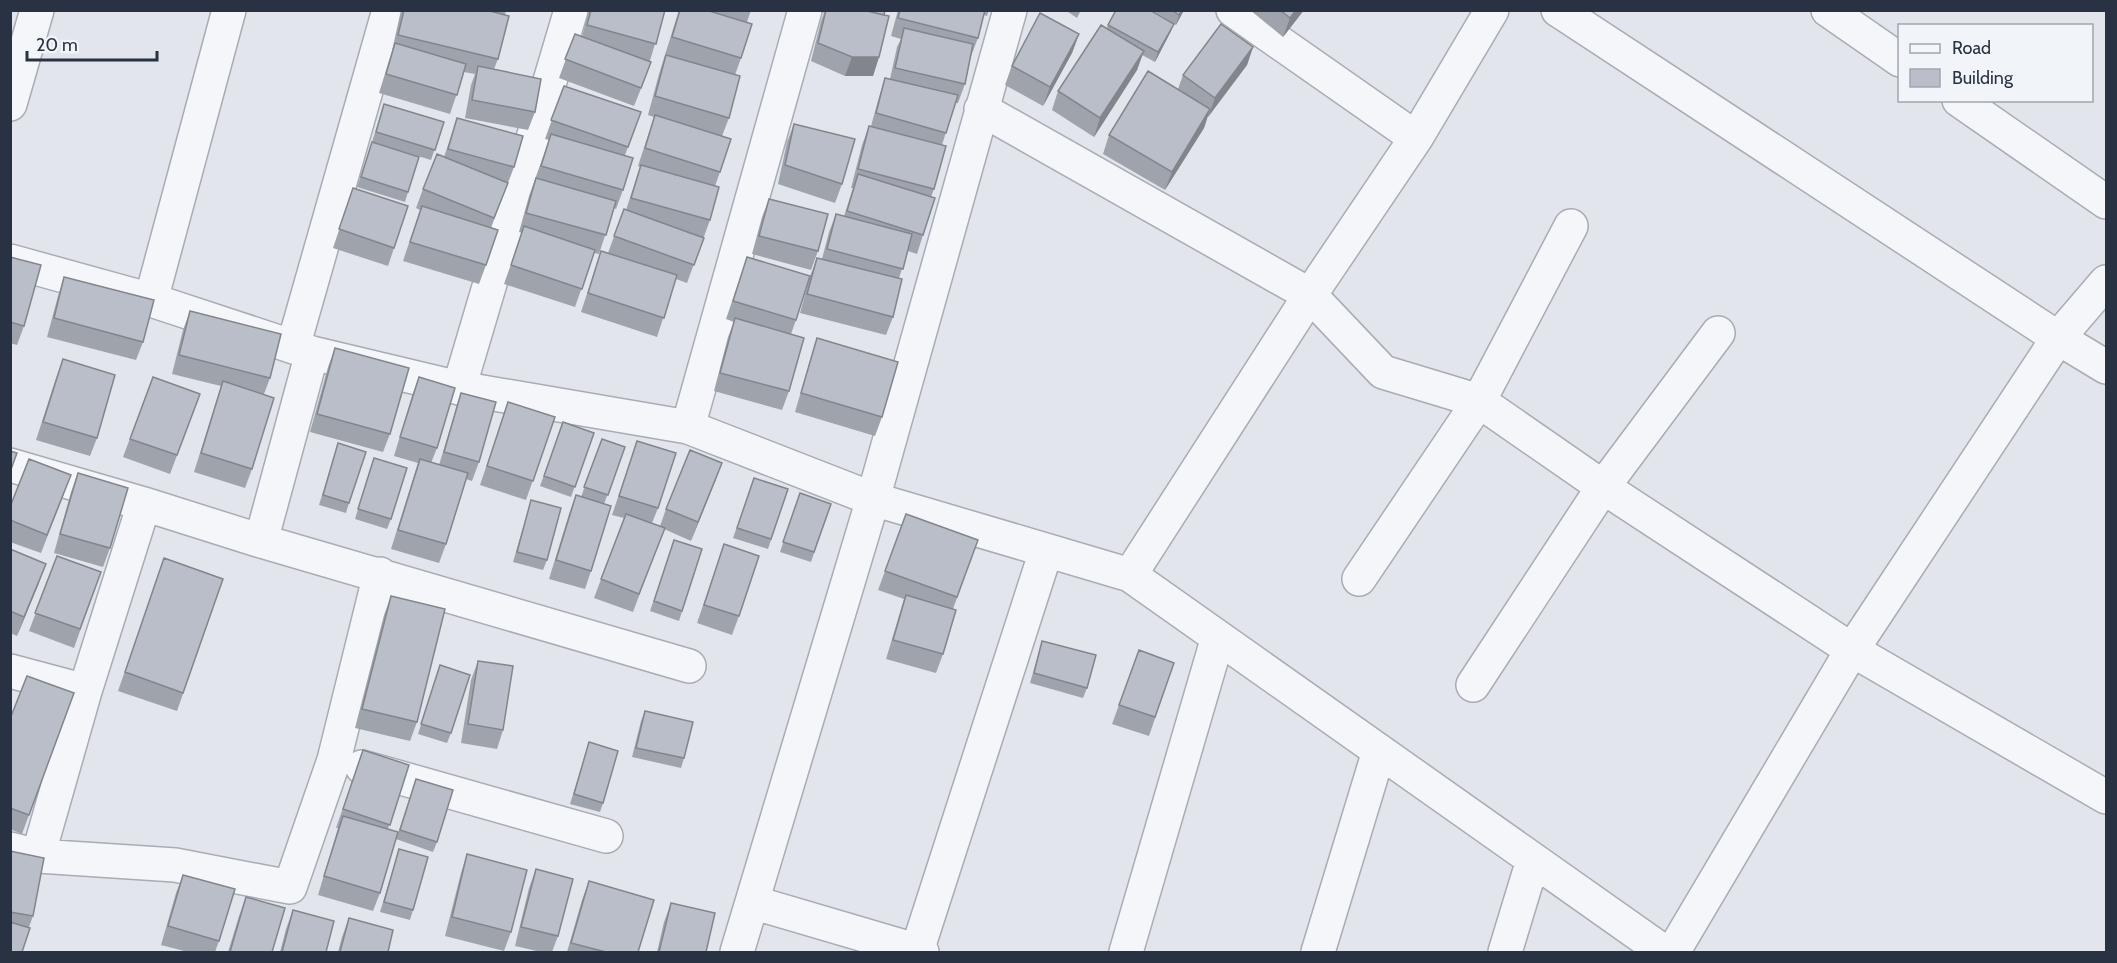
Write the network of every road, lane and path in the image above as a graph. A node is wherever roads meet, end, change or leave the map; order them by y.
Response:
1 (37, 10) edge
2 (229, 10) edge
3 (389, 10) edge
4 (570, 10) edge
5 (805, 10) edge
6 (1010, 10) edge
7 (1233, 10) edge
8 (1492, 10) edge
9 (1558, 10) edge
10 (1828, 10) edge
11 (1898, 59) edge
12 (1962, 102) edge
13 (10, 104) edge
14 (981, 109) junction
15 (1416, 138) junction
16 (2106, 202) edge
17 (1572, 226) dead end
18 (10, 261) edge
19 (2106, 282) edge
20 (1310, 295) junction
21 (151, 300) junction
22 (1718, 333) dead end
23 (2058, 338) junction
24 (302, 350) junction
25 (2106, 367) edge
26 (459, 388) junction
27 (1479, 401) junction
28 (688, 427) junction
29 (10, 465) edge
30 (1604, 487) junction
31 (873, 499) junction
32 (144, 504) junction
33 (261, 541) junction
34 (1046, 551) junction
35 (380, 574) junction
36 (1130, 575) junction
37 (1359, 579) dead end
38 (1218, 637) junction
39 (1852, 650) junction
40 (689, 666) dead end
41 (10, 671) edge
42 (1473, 685) dead end
43 (84, 691) junction
44 (1378, 751) junction
45 (334, 760) junction
46 (2106, 797) edge
47 (606, 836) dead end
48 (24, 852) edge
49 (1533, 860) junction
50 (752, 902) junction
51 (737, 952) edge
52 (919, 952) edge
53 (1126, 952) edge
54 (1318, 952) edge
55 (1505, 952) edge
56 (1664, 952) edge
57 (1673, 952) edge

1 - 13 street
2 - 21 street
3 - 24 street
4 - 26 street
5 - 28 street
6 - 14 street
7 - 15 street
8 - 15 street
9 - 23 street
10 - 11 street
12 - 16 street
14 - 20 street
14 - 31 street
15 - 20 street
17 - 27 street
18 - 21 street
19 - 23 street
20 - 27 street
20 - 36 street
21 - 24 street
22 - 30 street
23 - 25 street
23 - 39 street
24 - 26 street
24 - 33 street
26 - 28 street
27 - 30 street
27 - 37 street
28 - 31 street
29 - 32 street
30 - 39 street
30 - 42 street
31 - 34 street
31 - 50 street
32 - 33 street
32 - 43 street
33 - 35 street
34 - 36 street
34 - 52 street
35 - 40 street
35 - 45 street
36 - 38 street
38 - 44 street
38 - 53 street
39 - 46 street
39 - 57 street
41 - 43 street
43 - 48 street
44 - 49 street
44 - 54 street
45 - 47 street
45 - 48 street
49 - 55 street
49 - 56 street
50 - 51 street
50 - 52 street

